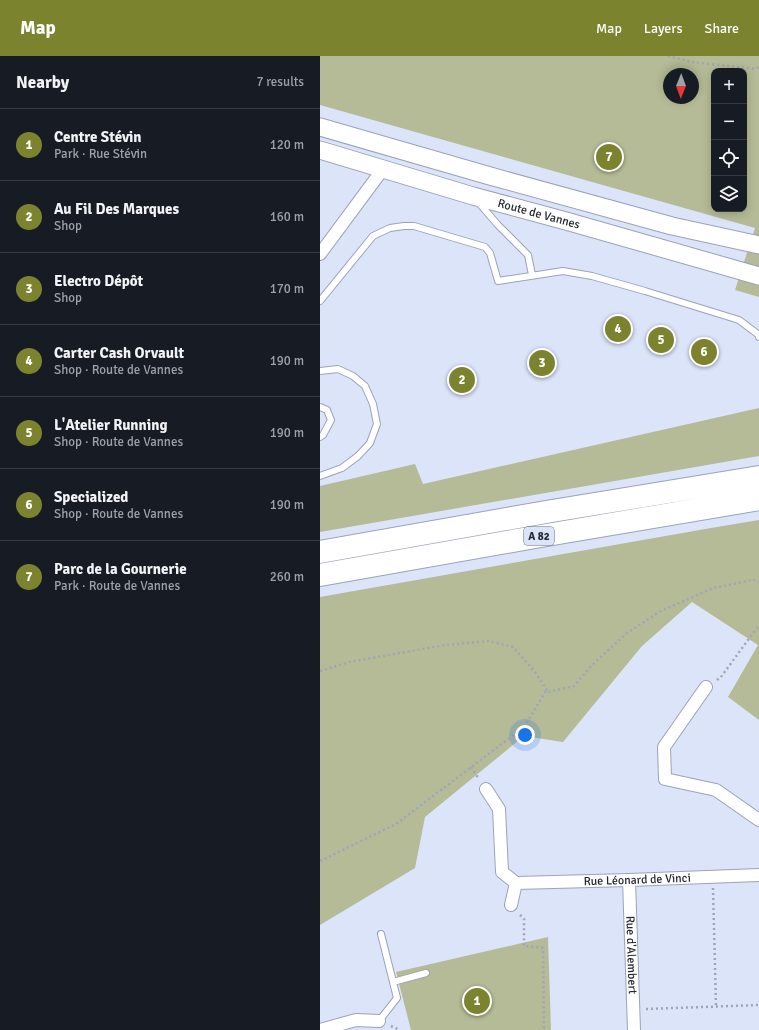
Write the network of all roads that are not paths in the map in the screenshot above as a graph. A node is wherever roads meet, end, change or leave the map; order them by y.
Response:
1 (320, 127) edge
2 (320, 150) edge
3 (383, 169) junction
4 (473, 196) junction
5 (759, 245) edge
6 (320, 254) edge
7 (532, 275) junction
8 (759, 276) edge
9 (320, 301) edge
10 (759, 337) edge
11 (320, 371) edge
12 (320, 407) edge
13 (320, 437) edge
14 (320, 476) edge
15 (759, 477) edge
16 (759, 499) edge
17 (320, 552) edge
18 (320, 575) edge
19 (706, 687) road end
20 (486, 789) dead end
21 (759, 820) edge
22 (759, 875) edge
23 (629, 880) junction
24 (516, 883) junction
25 (512, 905) road end
26 (381, 934) dead end
27 (426, 973) dead end
28 (392, 982) junction
29 (379, 1020) joint
30 (320, 1030) edge
31 (634, 1030) edge

1 - 5 main road, Route de Vannes
2 - 3 main road, Route de Vannes
3 - 4 main road, Route de Vannes
3 - 6 street
4 - 7 lane
4 - 8 main road, Route de Vannes
7 - 9 lane
7 - 10 lane
11 - 14 lane
12 - 13 lane
15 - 17 highway, A 82
16 - 18 highway, A 82
19 - 21 street
20 - 24 street
22 - 23 street, Rue Léonard de Vinci
23 - 24 street, Rue Léonard de Vinci
23 - 31 street, Rue d'Alembert
24 - 25 street
26 - 28 lane
27 - 28 lane
28 - 29 lane
29 - 30 street

